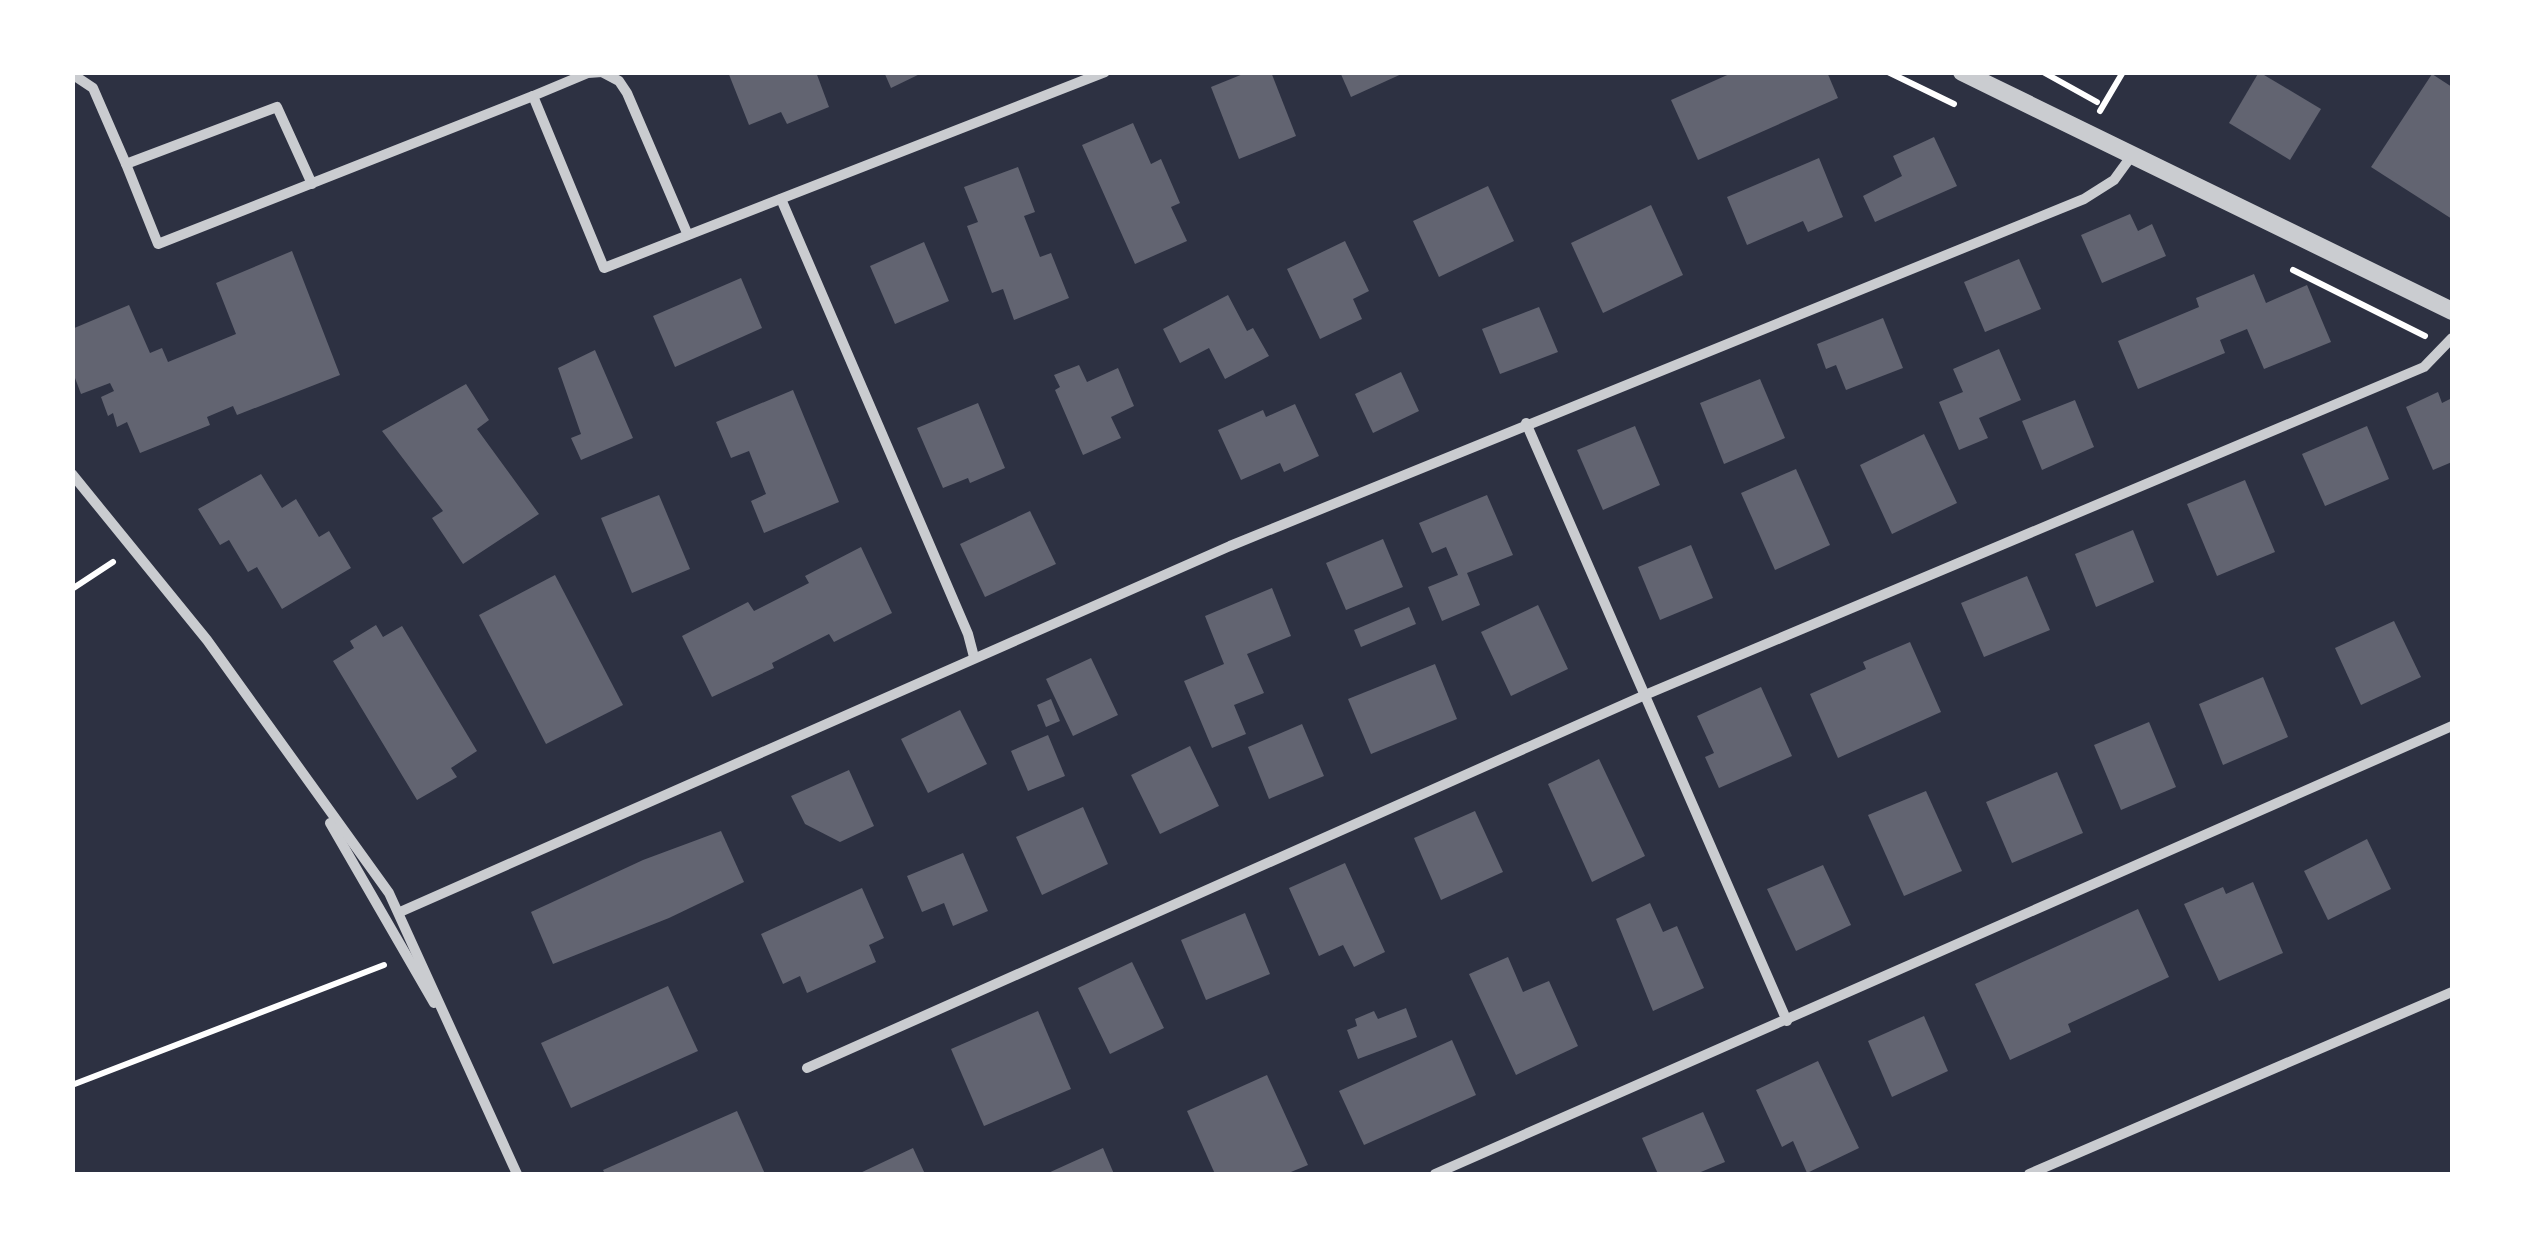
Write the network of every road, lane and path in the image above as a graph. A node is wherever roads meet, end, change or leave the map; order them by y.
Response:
1 (602, 72) edge
2 (1104, 72) edge
3 (1962, 72) edge
4 (2042, 72) edge
5 (2123, 72) edge
6 (72, 74) edge
7 (533, 96) junction
8 (2103, 105) junction
9 (2089, 135) junction
10 (2130, 158) junction
11 (126, 164) junction
12 (312, 184) junction
13 (781, 199) junction
14 (687, 233) junction
15 (2452, 311) edge
16 (2452, 338) edge
17 (1526, 423) junction
18 (72, 474) edge
19 (135, 548) junction
20 (72, 589) edge
21 (974, 657) junction
22 (1645, 695) junction
23 (2452, 726) edge
24 (312, 790) junction
25 (400, 912) junction
26 (405, 957) junction
27 (2452, 992) edge
28 (1788, 1021) junction
29 (448, 1024) junction
30 (808, 1068) dead end
31 (72, 1085) edge
32 (517, 1174) edge
33 (1435, 1174) edge
34 (2028, 1174) edge

1 - 7 street
1 - 14 street
2 - 13 street
3 - 9 street
4 - 8 path
5 - 8 path
6 - 11 street
7 - 12 street
7 - 14 street
8 - 9 path
9 - 10 street
10 - 15 street
10 - 17 street
11 - 12 street
11 - 12 street
13 - 14 street
13 - 21 street
16 - 22 street
17 - 21 street
17 - 22 street
18 - 19 street
19 - 20 path
19 - 24 street
21 - 25 street
22 - 28 street
22 - 30 street
23 - 28 street
24 - 25 street
24 - 26 street
25 - 29 street
26 - 29 street
26 - 31 path
27 - 34 street
28 - 33 street
29 - 32 street

